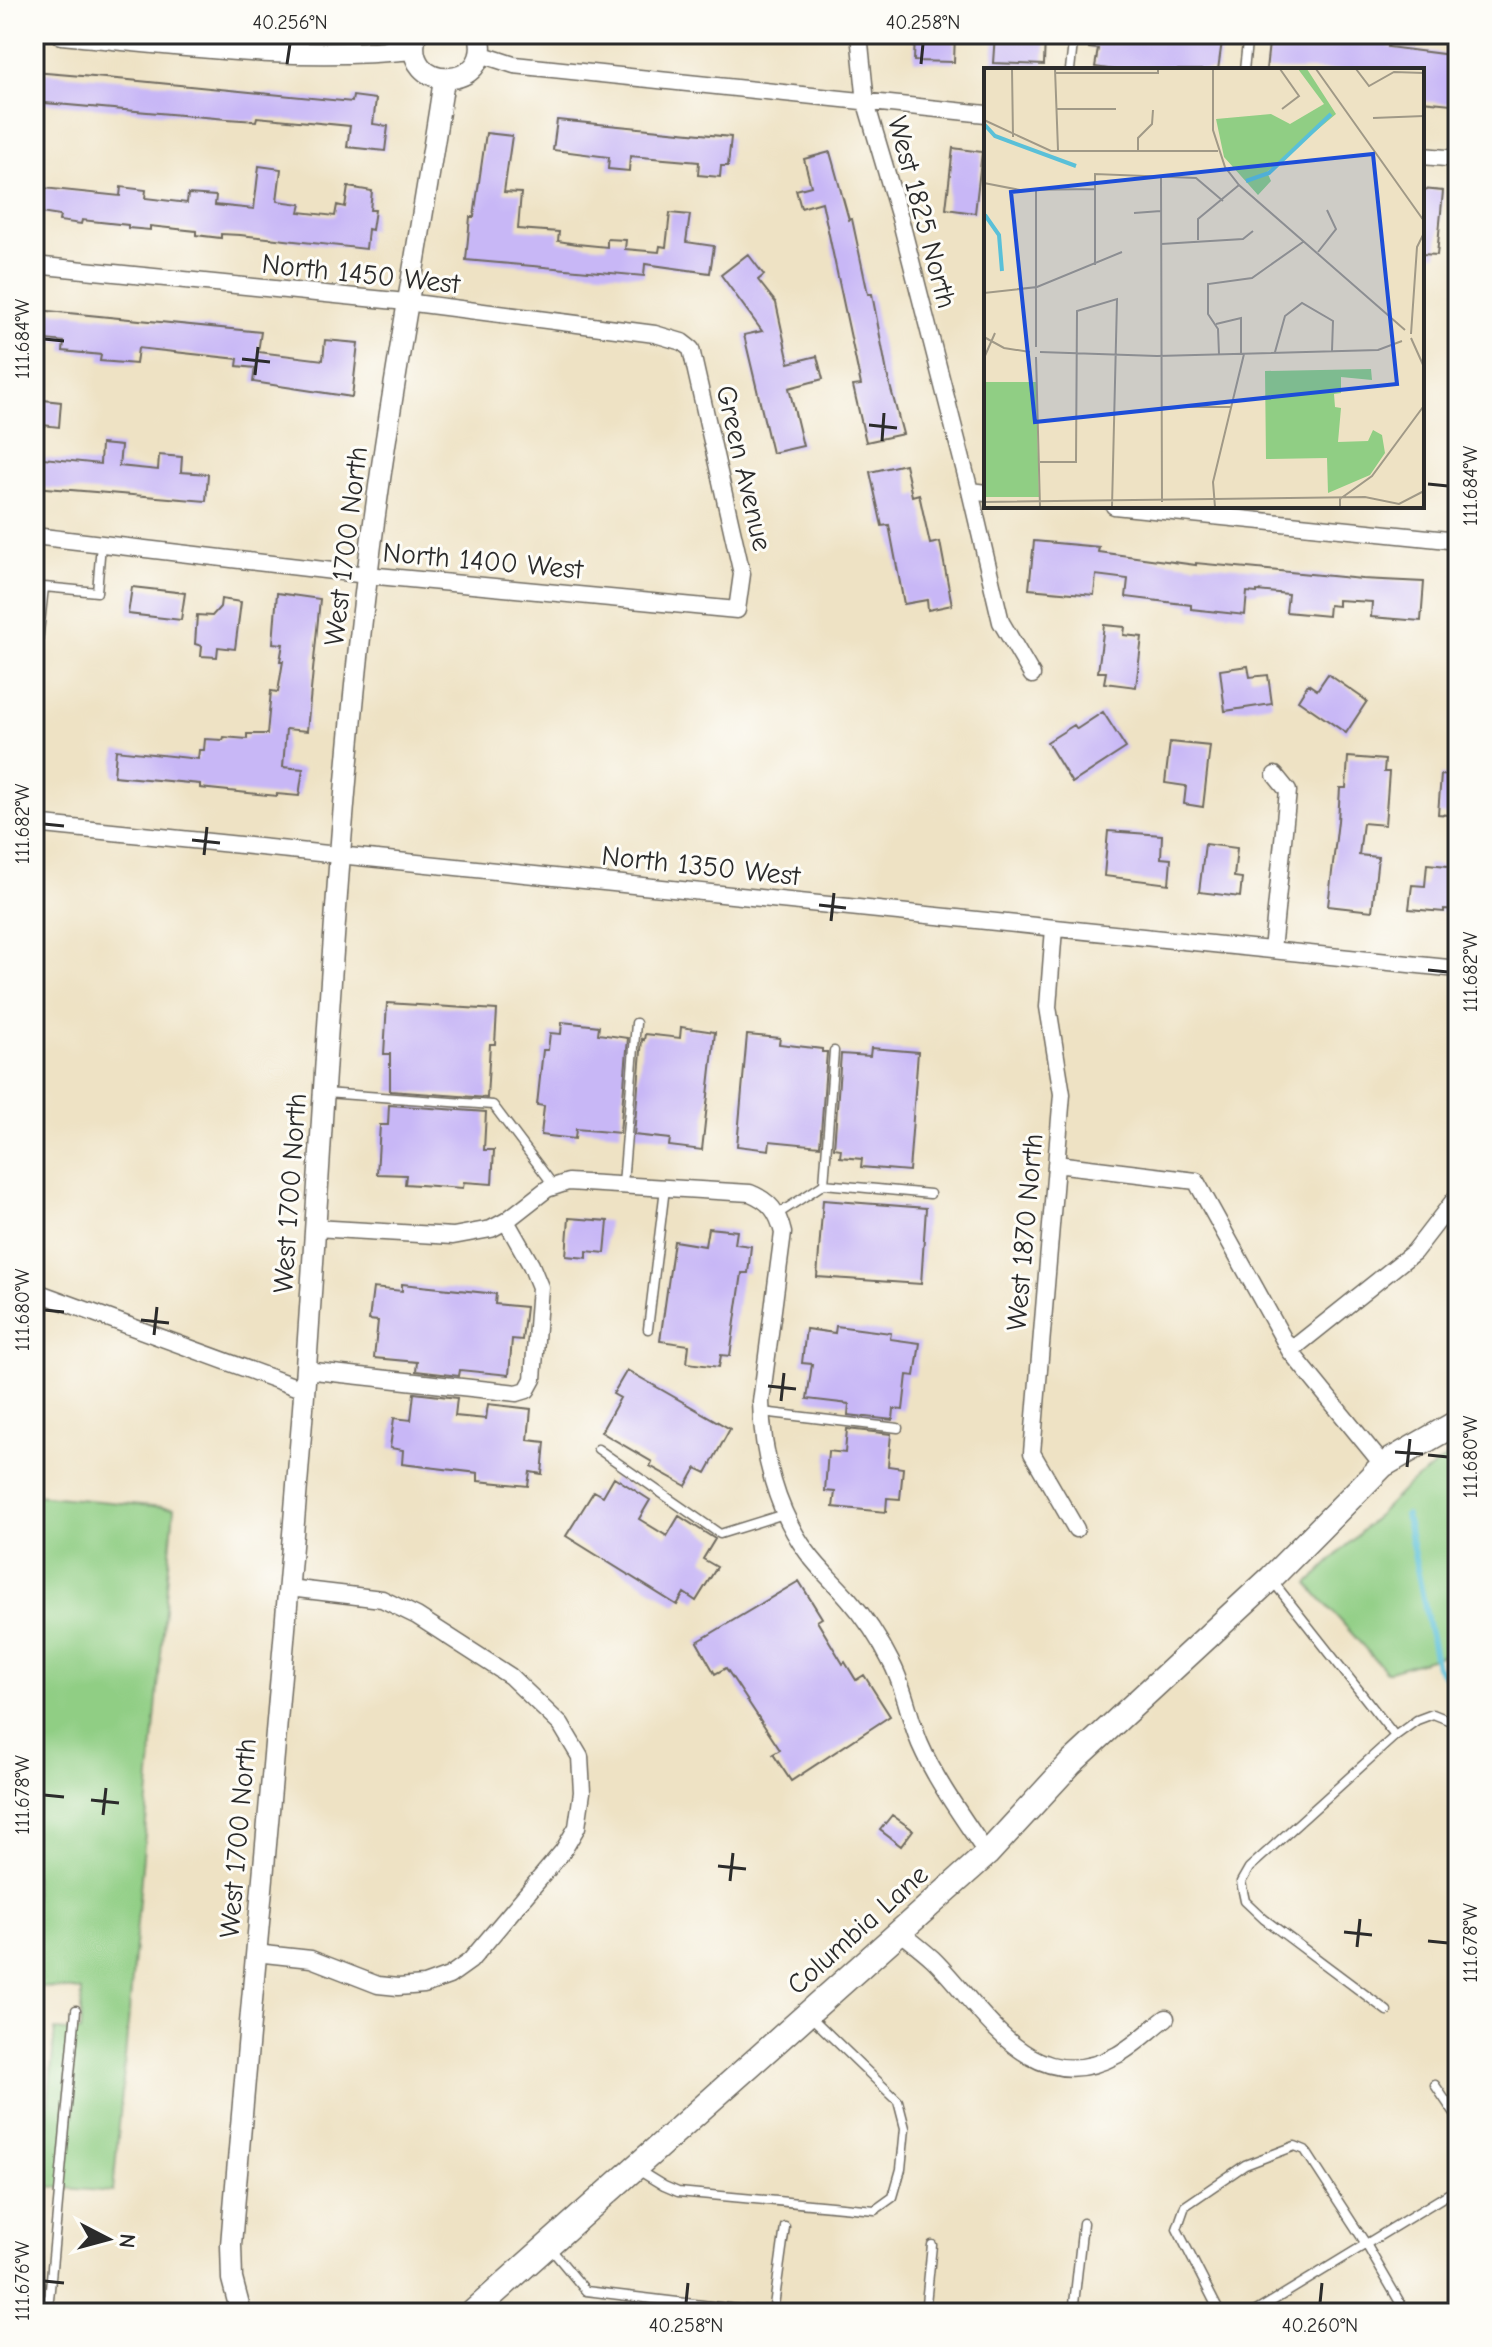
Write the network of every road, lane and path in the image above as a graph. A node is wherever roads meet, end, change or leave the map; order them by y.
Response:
1 (62, 34) edge
2 (859, 34) edge
3 (1074, 34) edge
4 (1248, 34) edge
5 (414, 42) edge
6 (480, 44) edge
7 (1070, 68) edge
8 (1244, 68) edge
9 (444, 80) junction
10 (866, 103) junction
11 (984, 114) edge
12 (1424, 156) edge
13 (1458, 159) edge
14 (34, 265) edge
15 (406, 302) junction
16 (682, 342) joint
17 (978, 492) edge
18 (1458, 504) edge
19 (1134, 508) edge
20 (34, 536) edge
21 (1456, 541) edge
22 (101, 544) junction
23 (367, 575) junction
24 (39, 586) edge
25 (737, 610) joint
26 (1032, 675) dead end
27 (34, 679) edge
28 (1275, 775) dead end
29 (34, 824) edge
30 (340, 854) junction
31 (1054, 928) junction
32 (1272, 950) junction
33 (1458, 969) edge
34 (636, 1023) dead end
35 (834, 1051) dead end
36 (324, 1093) junction
37 (1056, 1164) junction
38 (623, 1184) junction
39 (824, 1184) junction
40 (554, 1187) junction
41 (666, 1187) junction
42 (930, 1194) dead end
43 (1458, 1195) edge
44 (778, 1214) junction
45 (506, 1221) junction
46 (315, 1228) junction
47 (34, 1291) edge
48 (648, 1329) dead end
49 (1290, 1351) junction
50 (305, 1380) junction
51 (761, 1412) junction
52 (1458, 1422) edge
53 (898, 1428) dead end
54 (598, 1449) dead end
55 (1383, 1465) junction
56 (785, 1514) junction
57 (1076, 1529) dead end
58 (1271, 1578) junction
59 (289, 1588) junction
60 (1458, 1724) edge
61 (1395, 1736) junction
62 (987, 1854) junction
63 (899, 1931) junction
64 (255, 1953) junction
65 (76, 2010) dead end
66 (1387, 2011) dead end
67 (807, 2013) junction
68 (1166, 2018) dead end
69 (1435, 2085) dead end
70 (1458, 2119) edge
71 (634, 2167) junction
72 (1458, 2188) edge
73 (1083, 2223) dead end
74 (785, 2227) dead end
75 (1366, 2244) junction
76 (547, 2245) junction
77 (932, 2245) dead end
78 (34, 2299) edge
79 (740, 2311) edge
80 (241, 2313) edge
81 (472, 2313) edge
82 (771, 2313) edge
83 (925, 2313) edge
84 (1073, 2313) edge
85 (1220, 2313) edge
86 (1253, 2313) edge
87 (1406, 2313) edge

1 - 5 street
2 - 10 street, West 1825 North
3 - 7 lane
4 - 8 lane
5 - 9 street
6 - 9 street
6 - 10 street
9 - 15 street, West 1700 North
10 - 11 street
10 - 17 street, West 1825 North
12 - 13 street
14 - 15 street, North 1450 West
15 - 16 street, North 1450 West
15 - 23 street, West 1700 North
16 - 25 street, Green Avenue
17 - 26 street, West 1825 North
18 - 21 street
19 - 21 street
20 - 22 street, North 1400 West
22 - 23 street, North 1400 West
22 - 24 lane
23 - 25 street, North 1400 West
23 - 30 street, West 1700 North
24 - 27 lane
28 - 32 street
29 - 30 street, North 1350 West
30 - 31 street, North 1350 West
30 - 36 street, West 1700 North
31 - 32 street, North 1350 West
31 - 37 street, West 1870 North
32 - 33 street, North 1350 West
34 - 38 lane
35 - 39 lane
36 - 40 lane
36 - 46 street, West 1700 North
37 - 49 street
37 - 57 street, West 1870 North
38 - 40 street
38 - 41 street
39 - 42 lane
39 - 44 lane
40 - 45 street
41 - 44 street
41 - 48 lane
43 - 49 street
44 - 51 street
45 - 46 street
45 - 50 street
46 - 50 street, West 1700 North
47 - 50 street
49 - 55 street
50 - 59 street, West 1700 North
51 - 53 lane
51 - 56 street
52 - 55 main road, Columbia Lane
54 - 56 lane
55 - 58 main road, Columbia Lane
56 - 62 street
58 - 61 lane
58 - 62 main road, Columbia Lane
59 - 64 street, West 1700 North
59 - 64 street
60 - 61 lane
61 - 66 lane
62 - 63 main road, Columbia Lane
63 - 67 main road, Columbia Lane
63 - 68 street
64 - 80 street, West 1700 North
65 - 78 lane
67 - 71 main road, Columbia Lane
67 - 71 lane
69 - 70 lane
71 - 76 main road, Columbia Lane
72 - 75 lane
73 - 84 lane
74 - 82 lane
75 - 85 lane
75 - 86 lane
75 - 87 lane
76 - 79 lane
76 - 81 main road, Columbia Lane
77 - 83 lane
79 - 82 lane

